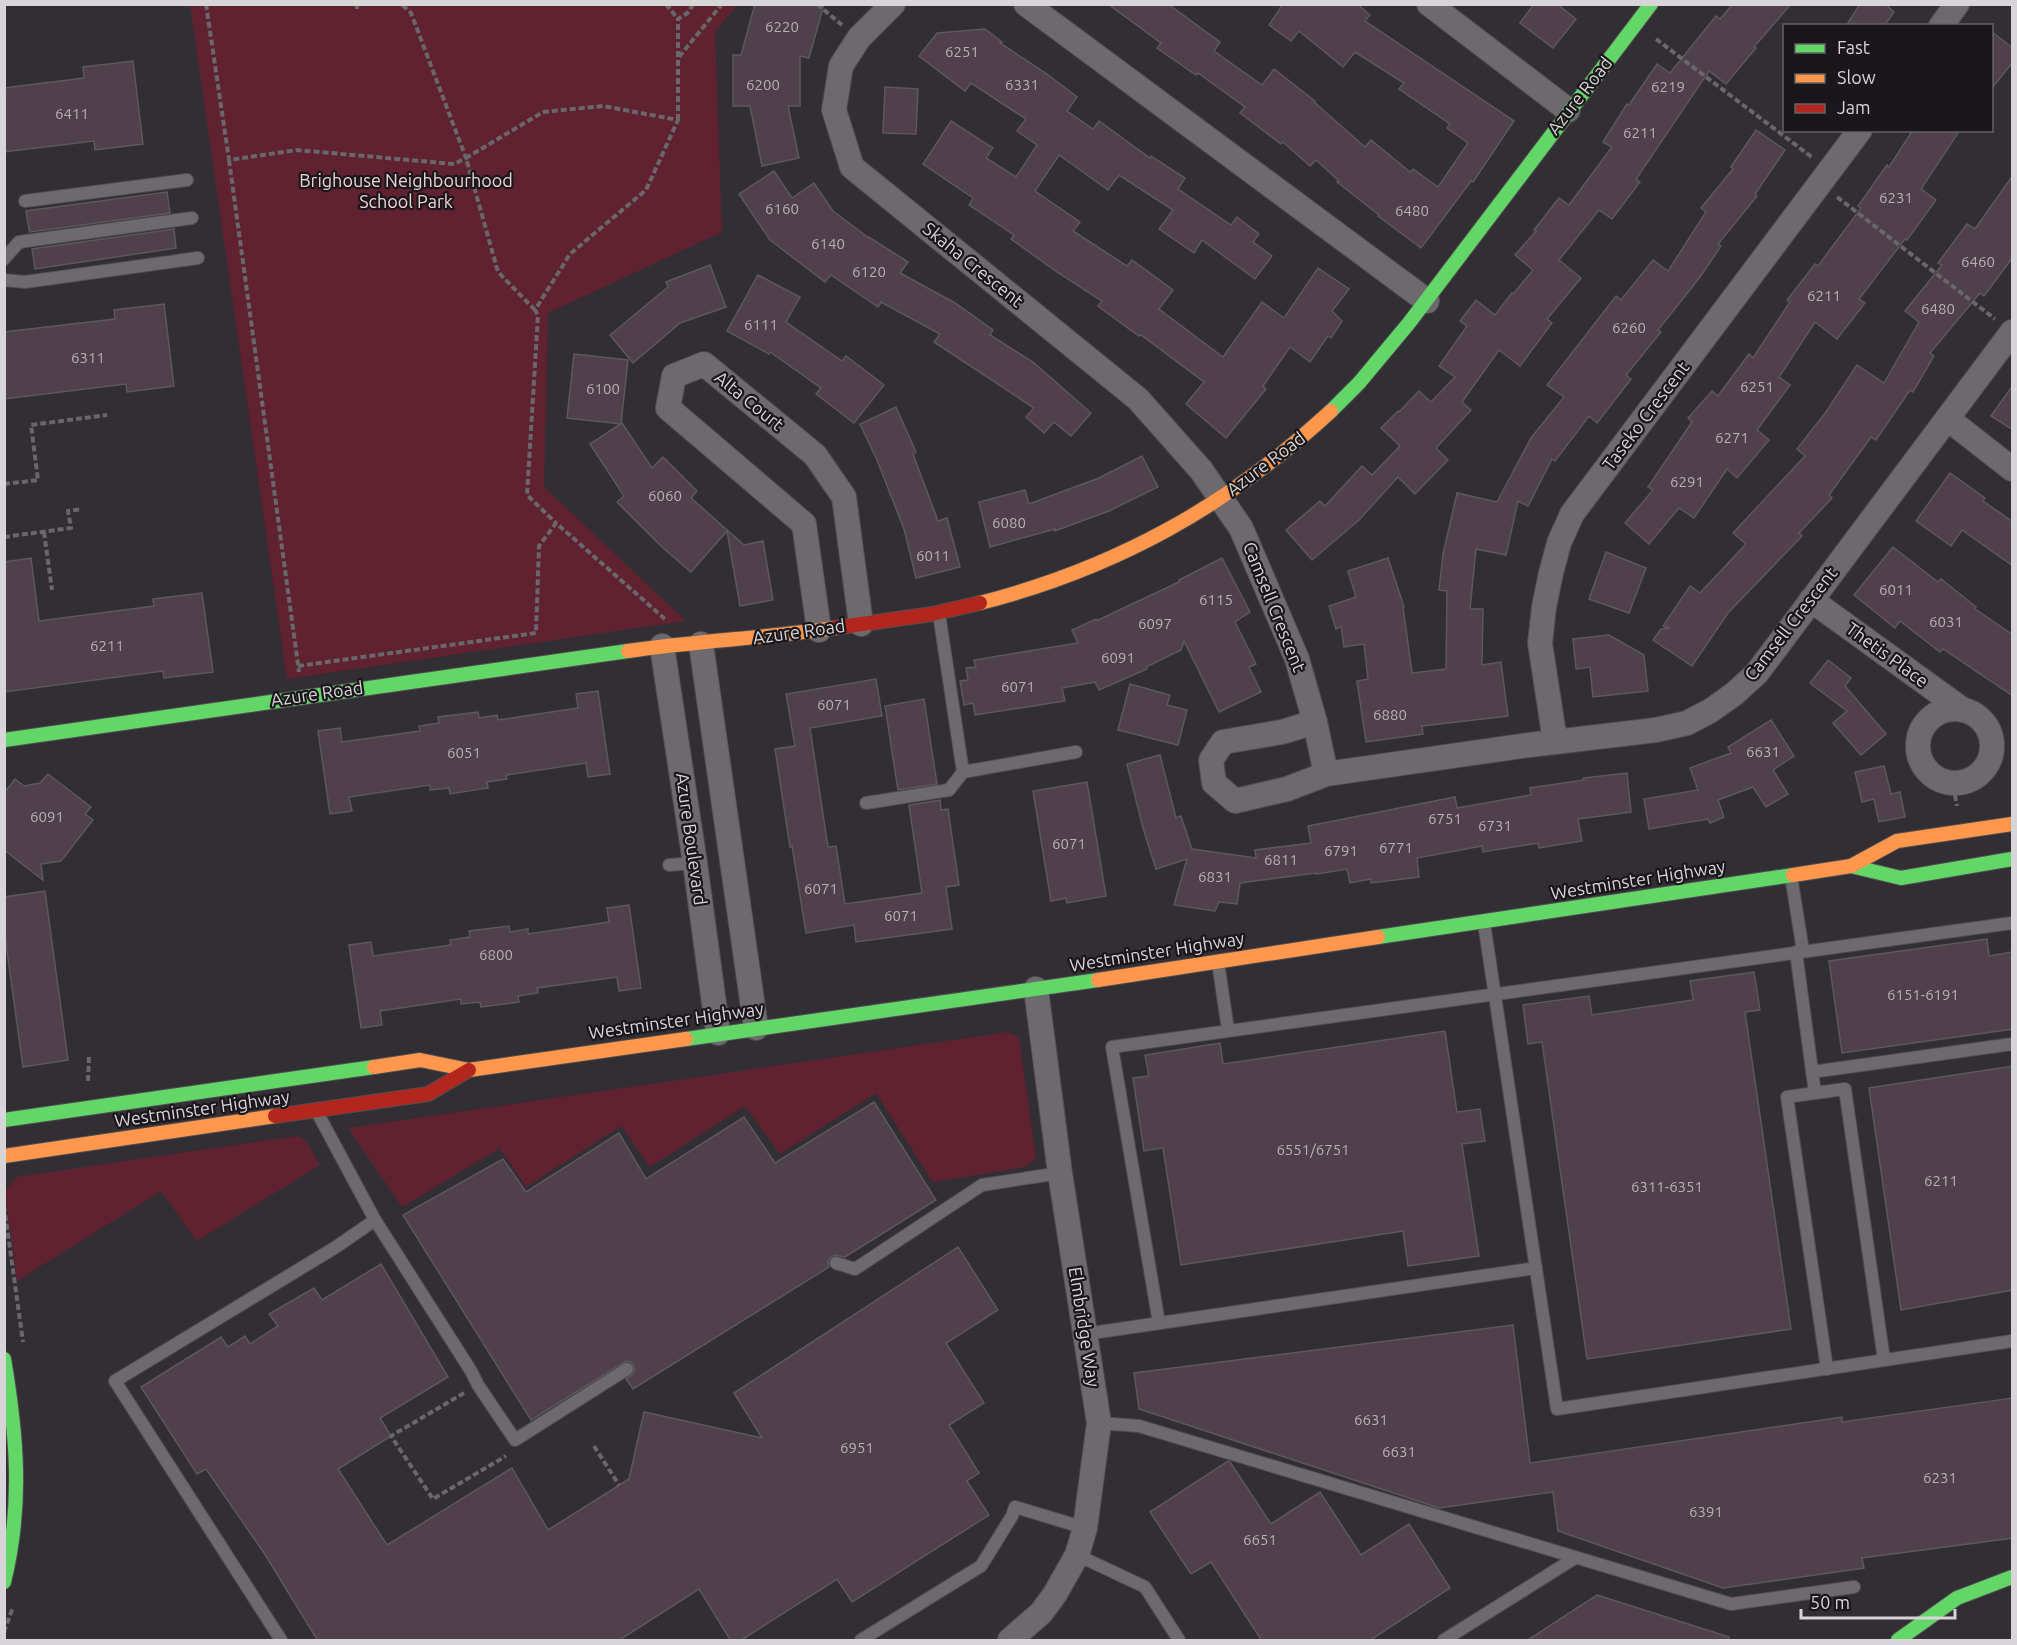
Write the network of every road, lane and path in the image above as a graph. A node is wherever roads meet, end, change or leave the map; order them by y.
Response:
1 (206, 4) edge
2 (401, 4) edge
3 (666, 4) edge
4 (693, 4) edge
5 (722, 4) edge
6 (817, 4) edge
7 (893, 4) edge
8 (1026, 4) edge
9 (1429, 4) edge
10 (1651, 4) edge
11 (1957, 4) edge
12 (678, 19) junction
13 (1636, 24) junction
14 (1942, 24) edge
15 (859, 38) junction
16 (678, 57) junction
17 (1568, 110) junction
18 (678, 120) junction
19 (1859, 132) edge
20 (466, 158) junction
21 (229, 160) junction
22 (1825, 177) junction
23 (187, 180) dead end
24 (25, 201) dead end
25 (192, 218) dead end
26 (198, 258) dead end
27 (4, 259) edge
28 (4, 280) edge
29 (1427, 301) junction
30 (535, 310) junction
31 (2012, 332) edge
32 (107, 415) dead end
33 (1948, 419) junction
34 (2013, 470) edge
35 (4, 484) edge
36 (1221, 498) junction
37 (82, 509) dead end
38 (556, 523) junction
39 (44, 532) junction
40 (4, 537) edge
41 (52, 590) dead end
42 (1811, 600) junction
43 (938, 612) junction
44 (668, 621) dead end
45 (861, 624) junction
46 (819, 630) junction
47 (701, 644) junction
48 (662, 646) junction
49 (298, 666) junction
50 (300, 675) dead end
51 (1963, 710) dead end
52 (1315, 722) junction
53 (4, 740) edge
54 (1555, 741) junction
55 (1076, 752) dead end
56 (963, 772) junction
57 (1326, 774) junction
58 (866, 803) dead end
59 (2013, 824) edge
60 (2013, 859) edge
61 (695, 863) junction
62 (669, 865) dead end
63 (1851, 866) junction
64 (1791, 875) junction
65 (1483, 922) junction
66 (2013, 923) edge
67 (1799, 952) junction
68 (1218, 961) junction
69 (1036, 989) junction
70 (1494, 994) junction
71 (756, 1028) junction
72 (1228, 1030) junction
73 (718, 1033) junction
74 (2013, 1044) edge
75 (89, 1055) dead end
76 (469, 1070) junction
77 (1812, 1072) junction
78 (87, 1091) dead end
79 (1815, 1093) junction
80 (316, 1111) junction
81 (4, 1120) edge
82 (4, 1156) edge
83 (1060, 1173) junction
84 (375, 1220) junction
85 (836, 1263) dead end
86 (1536, 1268) junction
87 (1160, 1323) junction
88 (1085, 1334) junction
89 (2013, 1341) edge
90 (4, 1359) edge
91 (1884, 1360) junction
92 (1827, 1369) junction
93 (627, 1370) dead end
94 (478, 1385) junction
95 (1099, 1423) junction
96 (594, 1446) dead end
97 (506, 1456) dead end
98 (619, 1485) dead end
99 (1084, 1528) junction
100 (1077, 1555) junction
101 (1575, 1558) junction
102 (2013, 1577) edge
103 (4, 1582) edge
104 (1854, 1587) dead end
105 (1955, 1617) dead end
106 (1913, 1631) junction
107 (281, 1641) edge
108 (861, 1641) edge
109 (1010, 1641) edge
110 (1179, 1641) edge
111 (1444, 1641) edge
112 (1898, 1641) edge

1 - 21 path
2 - 20 path
3 - 12 path
4 - 12 path
5 - 16 path
6 - 15 path
7 - 15 street, Skaha Crescent
8 - 29 street
9 - 17 street
10 - 13 main road, Azure Road
11 - 14 street
12 - 16 path
13 - 17 main road, Azure Road
13 - 22 path
15 - 36 street, Skaha Crescent
16 - 18 path
17 - 29 main road, Azure Road
18 - 20 path
18 - 30 path
19 - 22 street, Taseko Crescent
20 - 21 path
20 - 30 path
21 - 49 path
22 - 31 path
22 - 54 street, Taseko Crescent
23 - 24 lane
25 - 27 lane
26 - 28 lane
29 - 36 main road, Azure Road
30 - 38 path
31 - 33 street, Camsell Crescent
32 - 35 path
33 - 34 street
33 - 42 street, Camsell Crescent
36 - 43 main road, Azure Road
36 - 52 street, Camsell Crescent
37 - 39 path
38 - 44 path
38 - 49 path
39 - 40 path
39 - 41 path
42 - 51 street, Thetis Place
42 - 54 street, Camsell Crescent
43 - 45 main road, Azure Road
43 - 56 lane
45 - 46 main road, Azure Road
45 - 46 street, Alta Court
46 - 47 main road, Azure Road
47 - 48 main road, Azure Road
47 - 71 street
48 - 53 main road, Azure Road
48 - 61 street, Azure Boulevard
49 - 50 path
52 - 57 street, Camsell Crescent
52 - 57 street, Camsell Crescent
54 - 57 street, Camsell Crescent
55 - 56 lane
56 - 58 lane
59 - 63 main road, Westminster Highway
60 - 63 main road, Westminster Highway
61 - 62 lane
61 - 73 street, Azure Boulevard
63 - 64 main road, Westminster Highway
64 - 65 main road, Westminster Highway
64 - 67 lane
65 - 68 main road, Westminster Highway
65 - 70 lane
66 - 67 lane
67 - 70 lane
67 - 77 lane
68 - 69 main road, Westminster Highway
68 - 72 lane
69 - 71 main road, Westminster Highway
69 - 83 street, Elmbridge Way
70 - 72 lane
70 - 86 lane
71 - 73 main road, Westminster Highway
72 - 87 lane
73 - 76 main road, Westminster Highway
74 - 77 lane
75 - 78 path
76 - 80 main road, Westminster Highway
76 - 81 main road, Westminster Highway
77 - 79 lane
79 - 91 lane
79 - 92 lane
80 - 82 main road, Westminster Highway
80 - 84 lane
83 - 85 lane
83 - 88 street, Elmbridge Way
84 - 94 lane
84 - 107 lane
86 - 87 lane
86 - 92 lane
87 - 88 lane
88 - 95 street, Elmbridge Way
89 - 91 lane
90 - 103 main road
91 - 92 lane
93 - 94 lane
94 - 97 path
95 - 99 street, Elmbridge Way
95 - 101 lane
96 - 98 path
99 - 100 street, Elmbridge Way
99 - 108 lane
100 - 109 street, Elmbridge Way
100 - 110 lane
101 - 104 lane
101 - 111 lane
102 - 106 main road
105 - 106 main road
106 - 112 main road

